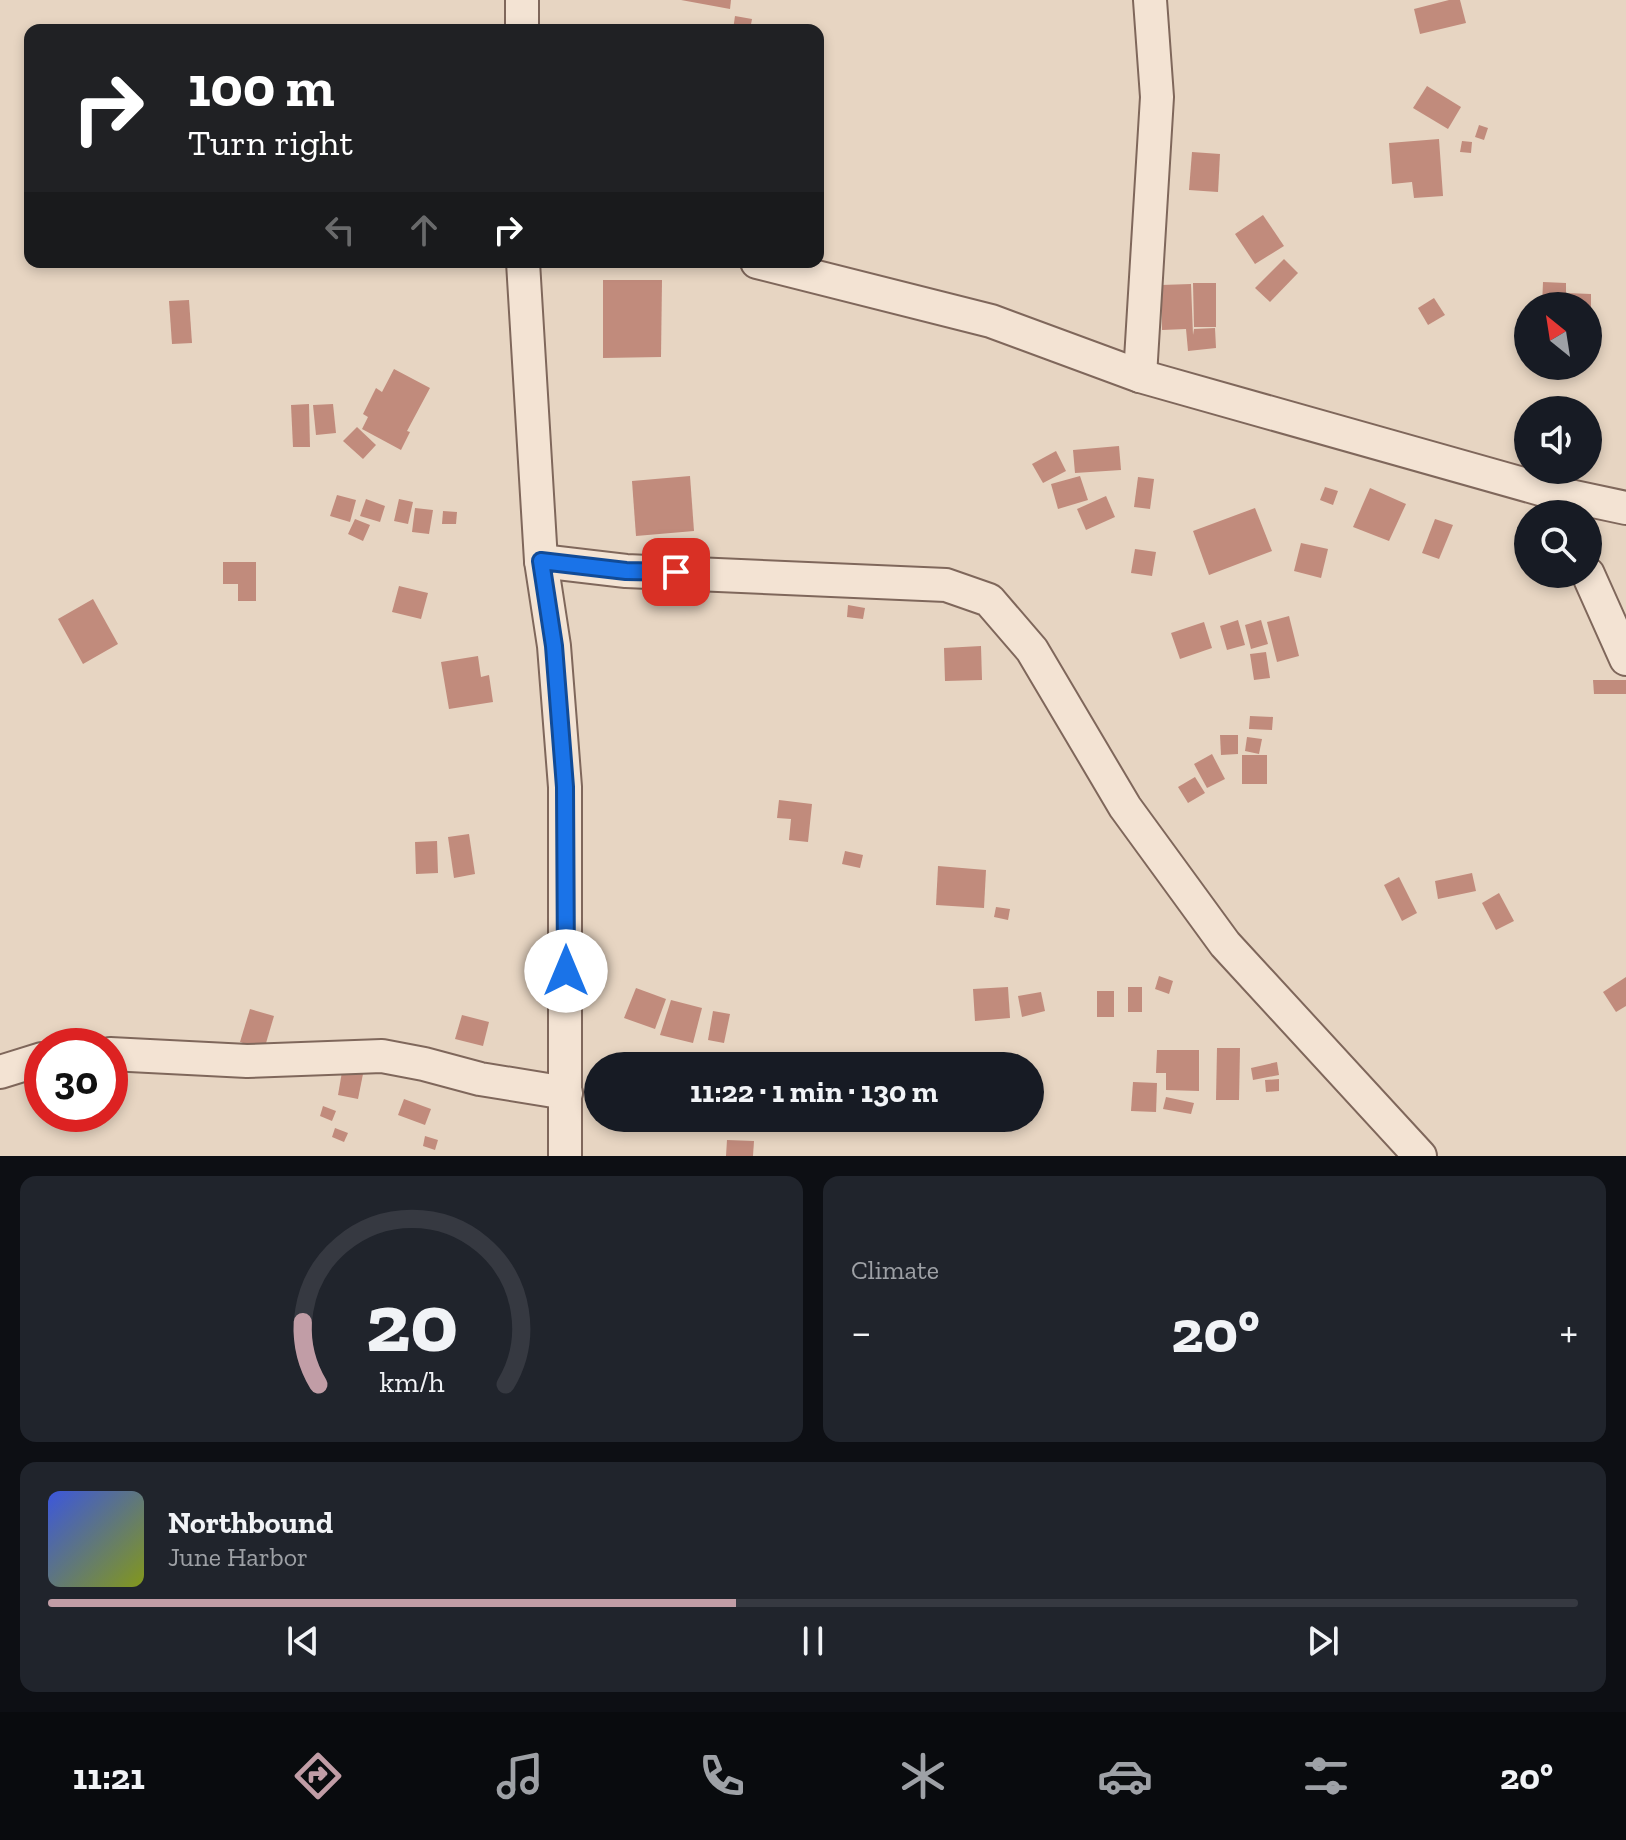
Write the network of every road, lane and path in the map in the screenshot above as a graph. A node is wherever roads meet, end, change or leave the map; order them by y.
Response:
1 (522, 0) edge
2 (1150, 0) edge
3 (522, 24) edge
4 (523, 268) edge
5 (781, 268) edge
6 (1140, 376) junction
7 (1546, 500) edge
8 (1602, 506) edge
9 (1626, 508) edge
10 (541, 561) junction
11 (1594, 588) edge
12 (1626, 659) edge
13 (128, 1054) edge
14 (24, 1065) edge
15 (0, 1072) edge
16 (566, 1093) junction
17 (565, 1156) edge
18 (1420, 1156) edge

1 - 3 street
2 - 6 street
4 - 10 street
5 - 6 street
6 - 7 street
8 - 9 street
10 - 16 street
10 - 18 street
11 - 12 street
13 - 16 street
14 - 15 street
16 - 17 street

